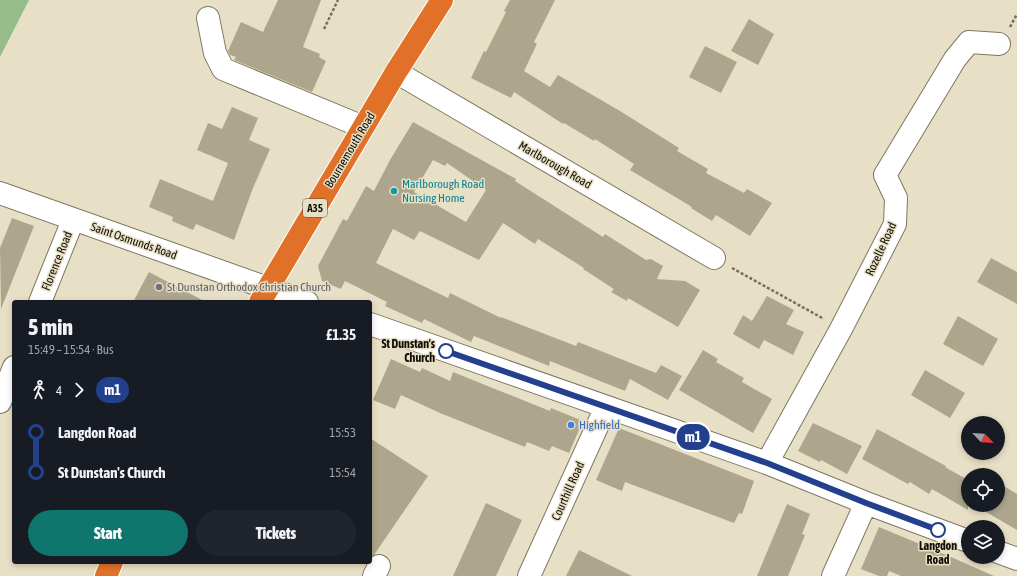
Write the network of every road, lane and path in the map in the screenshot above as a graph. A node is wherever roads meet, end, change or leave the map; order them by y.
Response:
1 (338, 0) edge
2 (442, 0) edge
3 (208, 18) dead end
4 (324, 29) dead end
5 (999, 44) dead end
6 (396, 72) junction
7 (363, 127) junction
8 (0, 193) edge
9 (73, 220) junction
10 (714, 258) joint
11 (264, 295) edge
12 (41, 300) edge
13 (295, 300) edge
14 (372, 325) edge
15 (841, 329) junction
16 (12, 372) edge
17 (0, 402) edge
18 (606, 406) junction
19 (767, 463) junction
20 (866, 503) junction
21 (961, 538) edge
22 (1005, 555) edge
23 (1017, 559) edge
24 (111, 564) edge
25 (106, 576) edge
26 (529, 576) edge
27 (833, 576) edge

1 - 4 path
2 - 6 highway, Bournemouth Road / A35
3 - 7 street
5 - 15 street, Rozelle Road
6 - 7 highway, Bournemouth Road / A35
6 - 10 street, Marlborough Road
7 - 11 highway, Bournemouth Road / A35
8 - 9 street, Saint Osmunds Road
9 - 11 street, Saint Osmunds Road
9 - 12 street, Florence Road
10 - 15 path
11 - 13 street, Saint Osmunds Road
14 - 18 street
15 - 19 street, Rozelle Road
16 - 17 street
18 - 19 street
18 - 26 street, Courthill Road
19 - 20 street
20 - 21 street
20 - 27 street
22 - 23 street
24 - 25 highway

